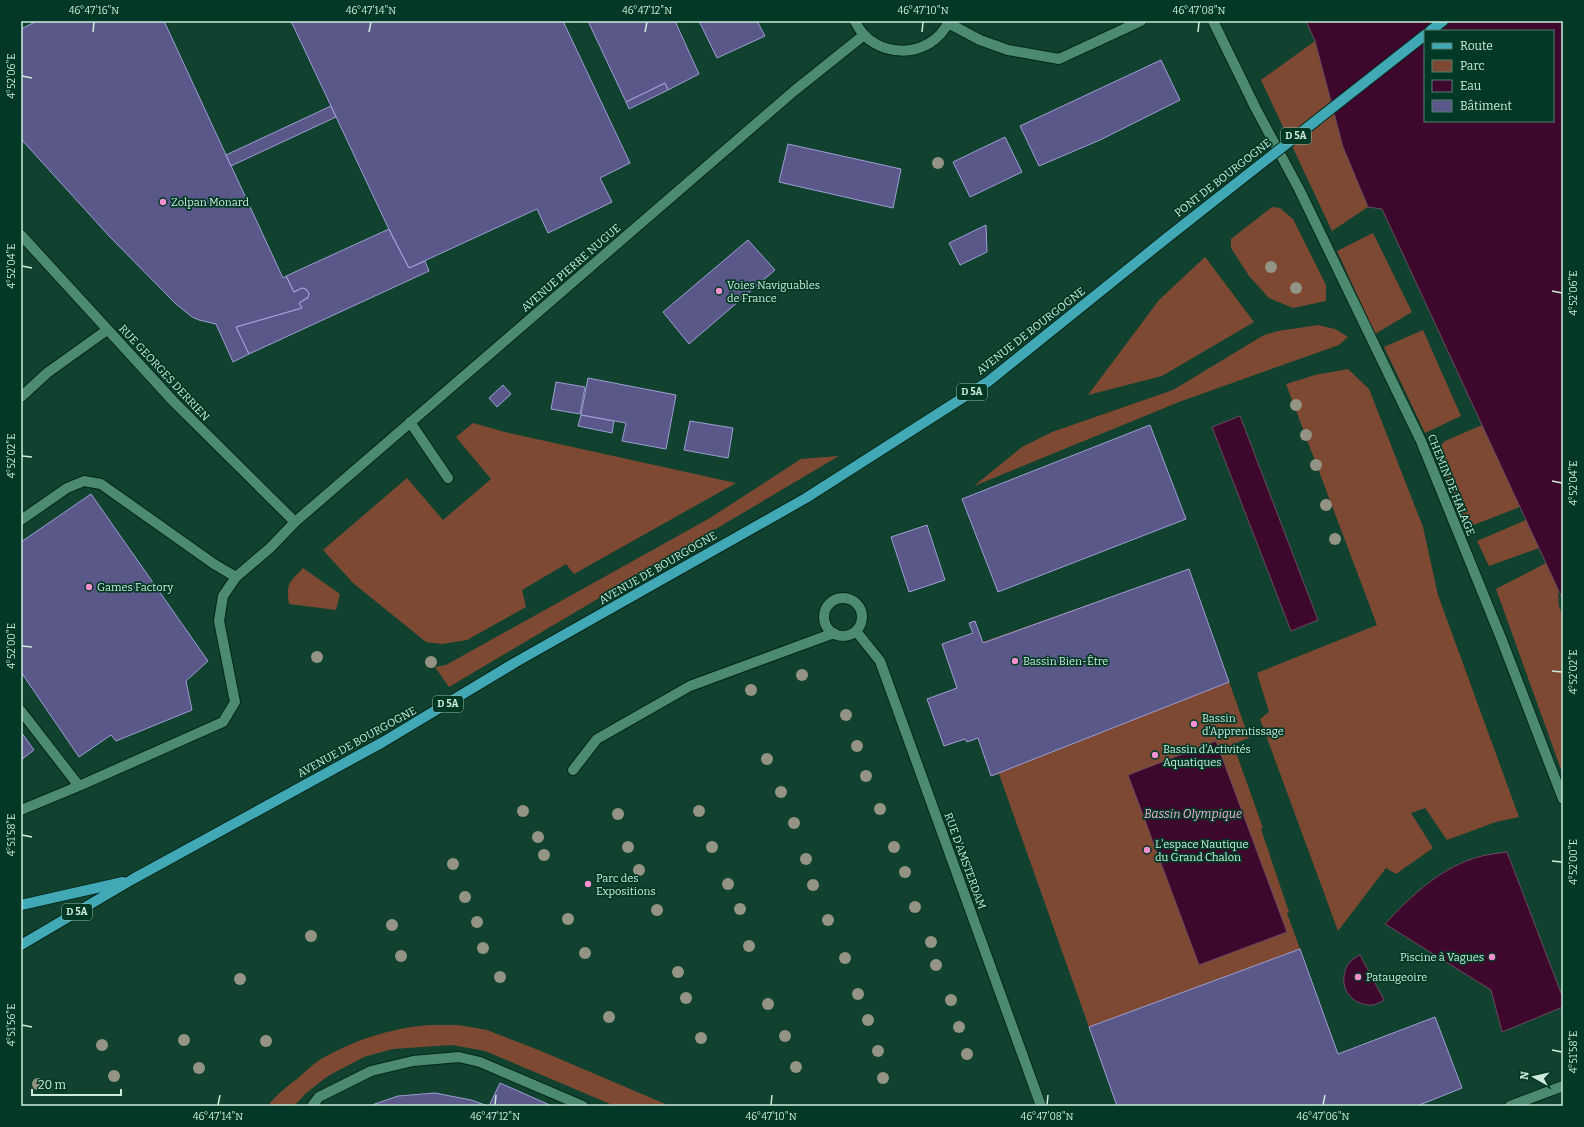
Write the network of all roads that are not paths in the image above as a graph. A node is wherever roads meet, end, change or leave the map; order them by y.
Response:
1 (855, 21) edge
2 (1142, 21) edge
3 (1213, 21) edge
4 (1443, 21) edge
5 (948, 22) edge
6 (1431, 30) edge
7 (864, 35) junction
8 (1424, 36) edge
9 (21, 235) edge
10 (1168, 237) joint
11 (107, 330) junction
12 (21, 397) edge
13 (410, 422) junction
14 (448, 478) dead end
15 (21, 520) edge
16 (295, 522) junction
17 (236, 577) junction
18 (856, 631) junction
19 (834, 633) junction
20 (21, 711) edge
21 (573, 770) dead end
22 (79, 786) junction
23 (1563, 799) edge
24 (21, 810) edge
25 (133, 879) junction
26 (21, 905) edge
27 (21, 945) edge
28 (1563, 1086) edge
29 (312, 1106) edge
30 (583, 1106) edge
31 (1041, 1106) edge
32 (1510, 1106) edge

1 - 7 street
2 - 5 street
3 - 23 street, CHEMIN DE HALAGE
4 - 6 main road
5 - 7 street
7 - 13 street, AVENUE PIERRE NUGUE
8 - 10 main road, PONT DE BOURGOGNE / D 5A, bridge
9 - 11 street, RUE GEORGES DERRIEN
10 - 25 main road, AVENUE DE BOURGOGNE / D 5A
11 - 12 street
11 - 16 street, RUE GEORGES DERRIEN
13 - 14 street
13 - 16 street, AVENUE PIERRE NUGUE
15 - 17 street
16 - 17 street, AVENUE PIERRE NUGUE
17 - 22 street, AVENUE PIERRE NUGUE
18 - 19 street
18 - 19 street
18 - 31 street, RUE D'AMSTERDAM
19 - 21 street
20 - 22 street
22 - 24 street, AVENUE PIERRE NUGUE
25 - 26 main road, AVENUE DE BOURGOGNE / D 5A
25 - 27 main road, AVENUE DE BOURGOGNE / D 5A
28 - 32 street
29 - 30 street

